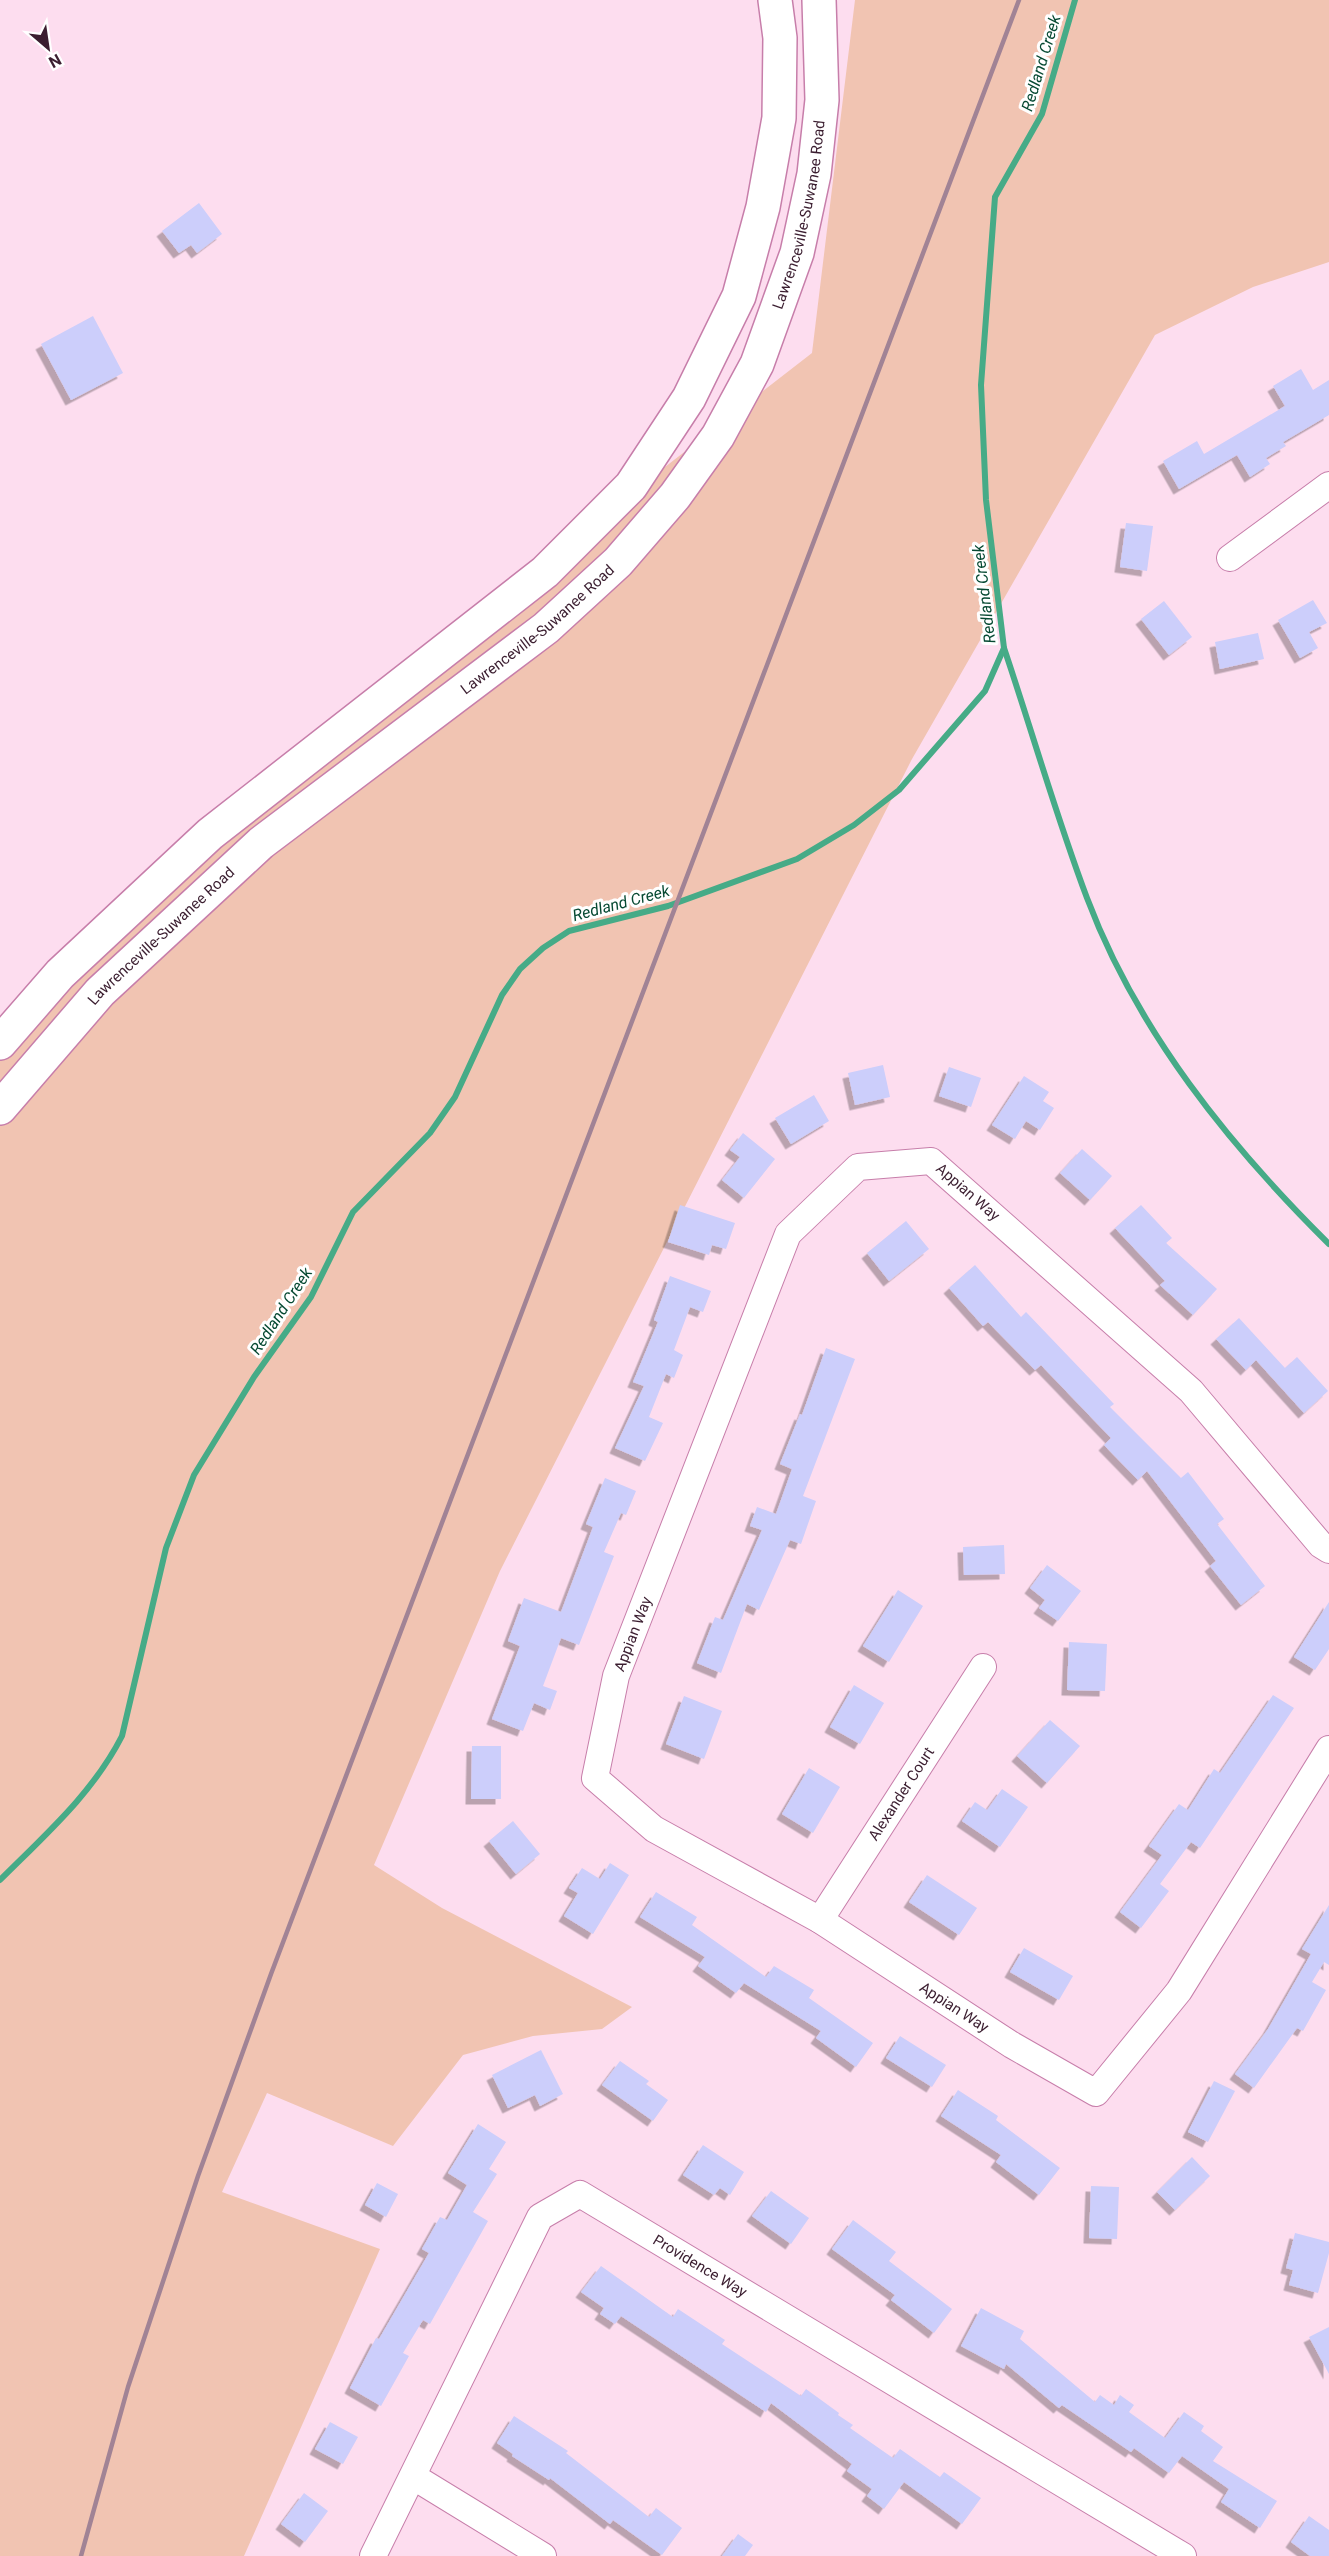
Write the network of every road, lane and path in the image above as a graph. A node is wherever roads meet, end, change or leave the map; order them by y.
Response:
1 (775, 0) edge
2 (819, 0) edge
3 (763, 207) junction
4 (807, 214) junction
5 (1329, 485) edge
6 (1230, 558) dead end
7 (376, 704) junction
8 (403, 735) junction
9 (0, 1043) edge
10 (0, 1108) edge
11 (1329, 1550) edge
12 (983, 1667) dead end
13 (1329, 1749) edge
14 (820, 1920) junction
15 (414, 2477) junction
16 (373, 2556) edge
17 (543, 2556) edge
18 (1183, 2556) edge

1 - 3 main road
2 - 4 main road, Lawrenceville-Suwanee Road
3 - 4 main road
3 - 7 main road
4 - 8 main road, Lawrenceville-Suwanee Road
5 - 6 street
7 - 8 main road
7 - 9 main road
8 - 10 main road, Lawrenceville-Suwanee Road
11 - 14 street, Appian Way
12 - 14 street, Alexander Court
13 - 14 street, Appian Way
15 - 16 street, Providence Way
15 - 17 street
15 - 18 street, Providence Way

